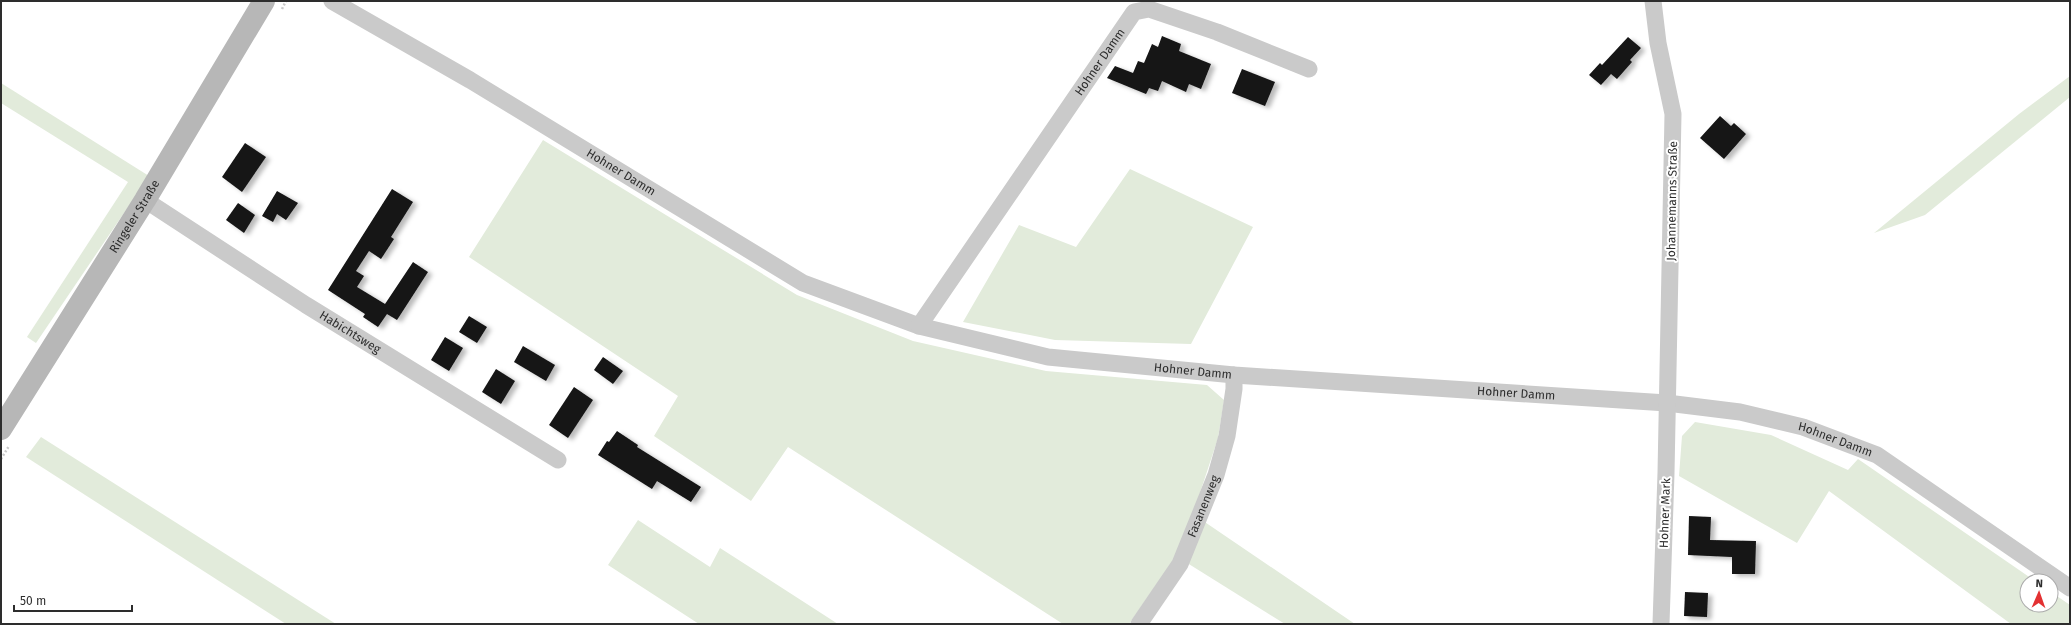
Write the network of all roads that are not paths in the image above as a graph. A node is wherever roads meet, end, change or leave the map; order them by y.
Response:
1 (264, 1) edge
2 (332, 1) edge
3 (1652, 1) edge
4 (1309, 70) dead end
5 (145, 200) junction
6 (919, 326) junction
7 (1234, 375) junction
8 (1667, 403) junction
9 (1, 428) edge
10 (558, 460) dead end
11 (2070, 588) edge
12 (1139, 624) edge
13 (1661, 624) edge

1 - 5 street, Ringeler Straße
2 - 6 street, Hohner Damm
3 - 8 street, Johannemanns Straße
4 - 6 street, Hohner Damm
5 - 9 street, Ringeler Straße
5 - 10 street, Habichtsweg
6 - 7 street, Hohner Damm
7 - 8 street, Hohner Damm
7 - 12 street, Fasanenweg
8 - 11 street, Hohner Damm
8 - 13 street, Hohner Mark

